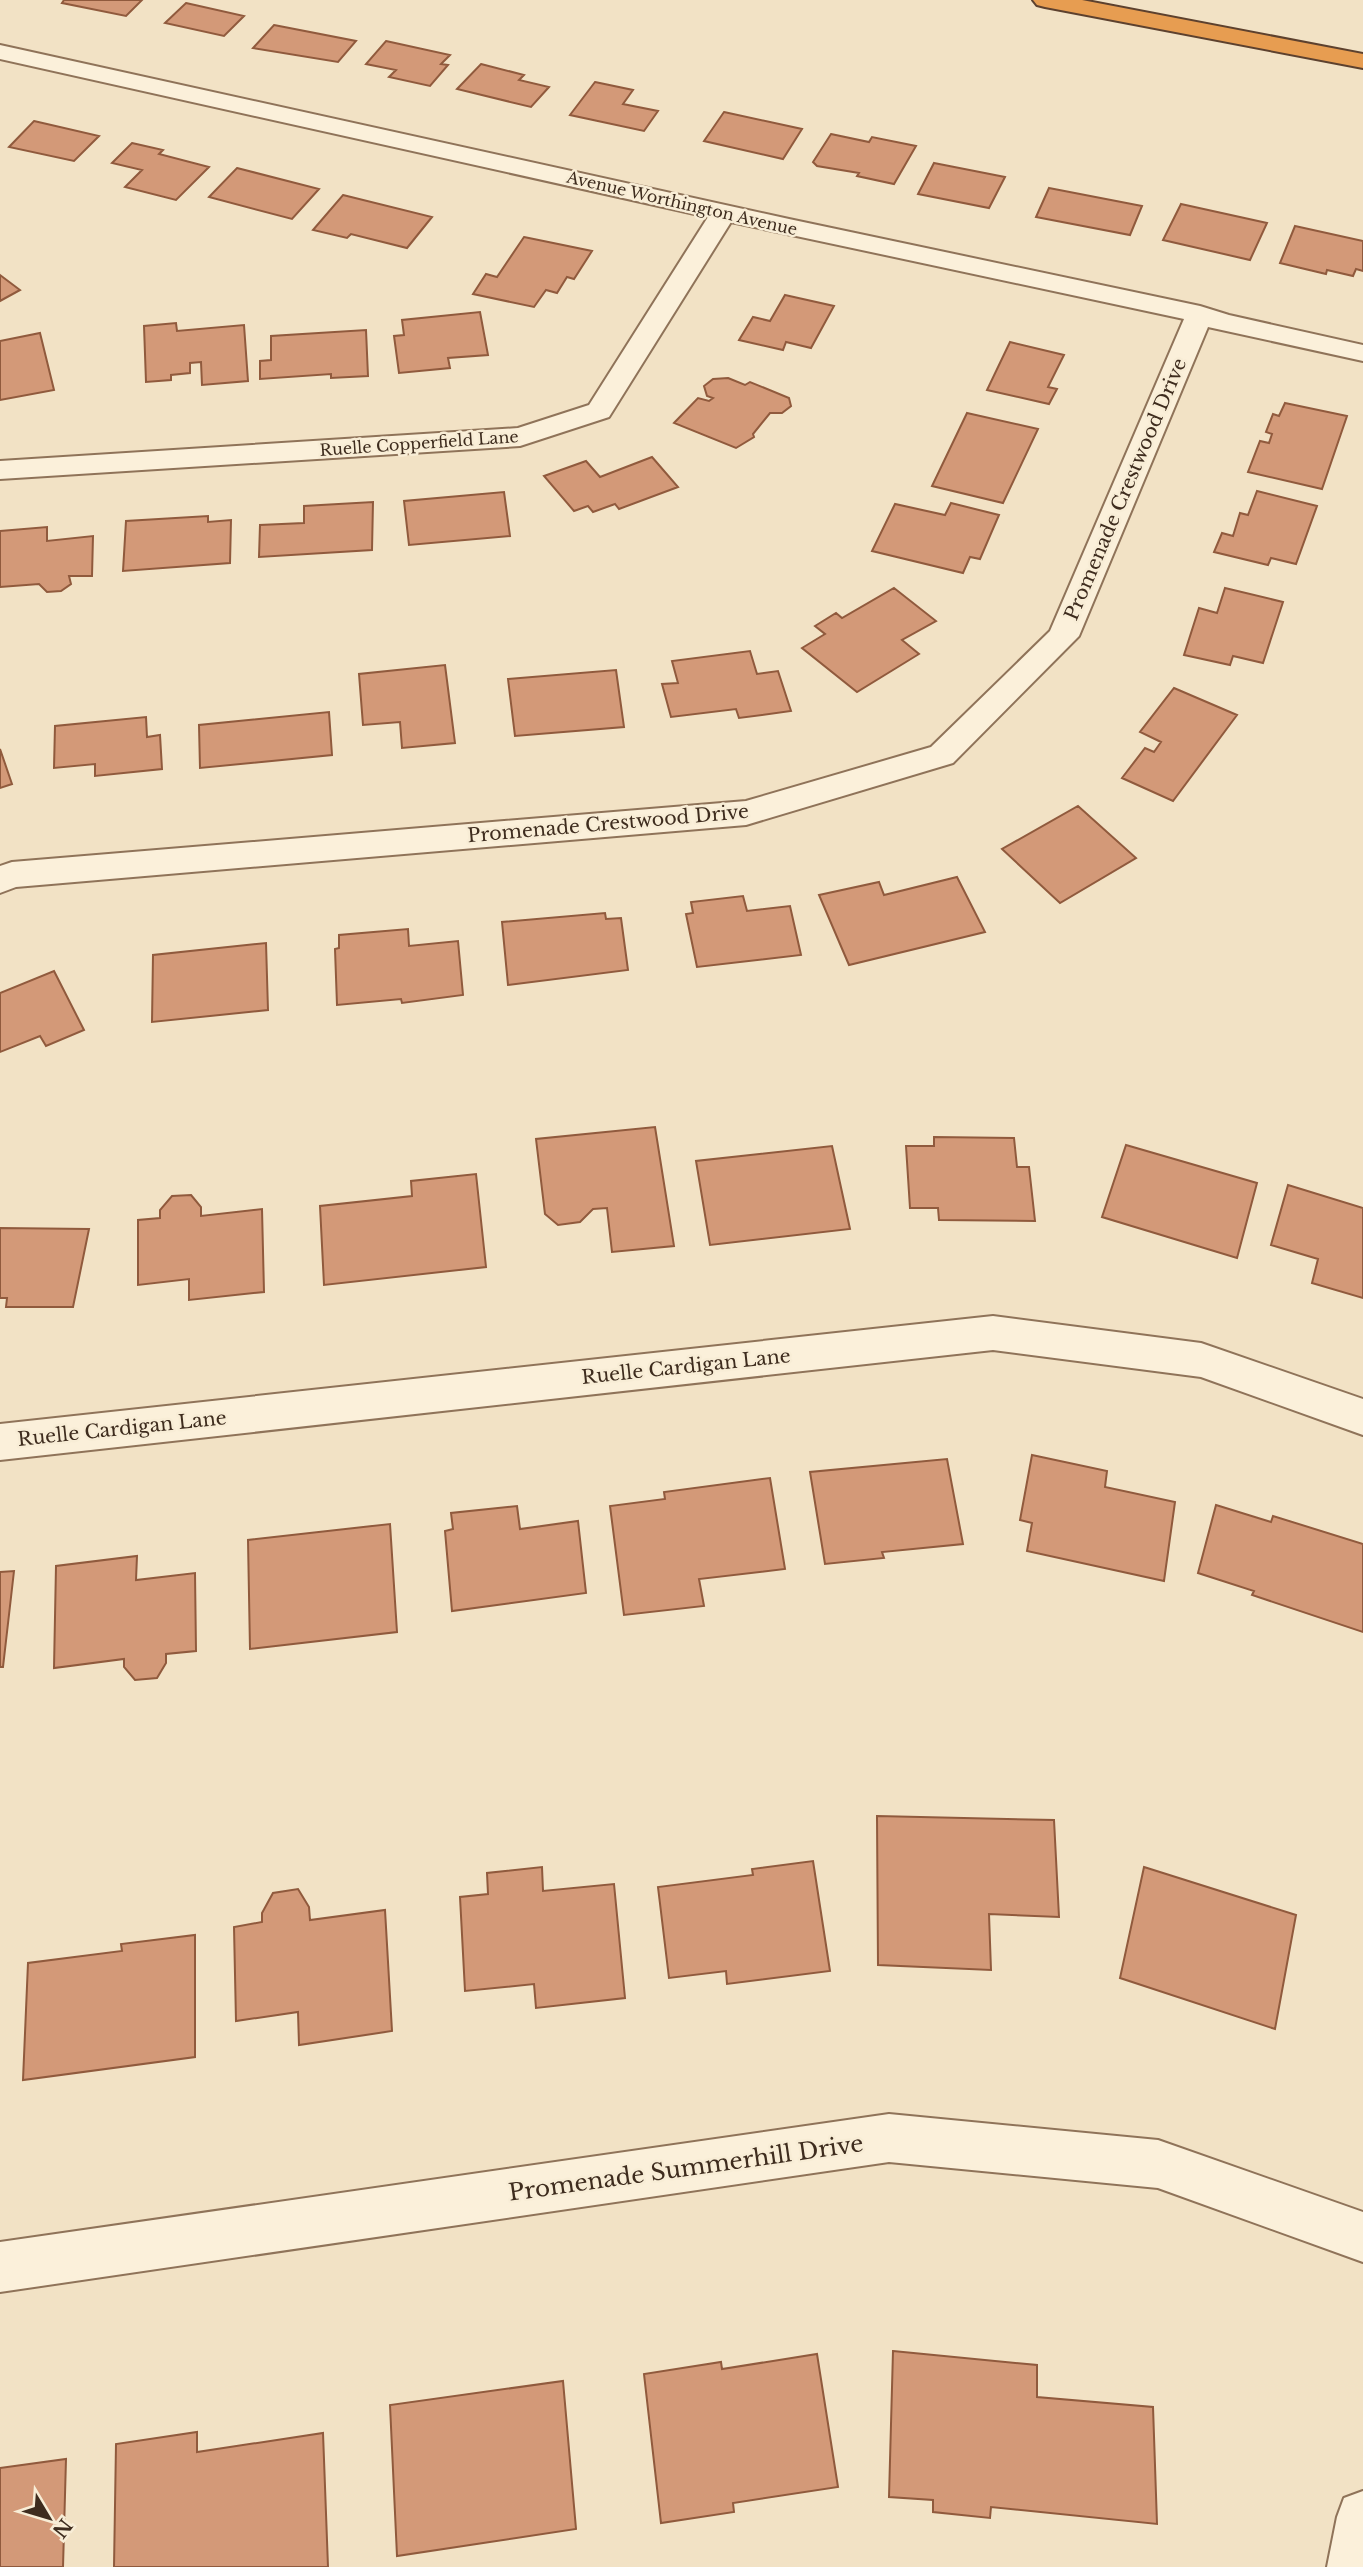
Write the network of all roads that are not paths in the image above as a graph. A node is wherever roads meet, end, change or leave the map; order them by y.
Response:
1 (1045, 0) edge
2 (0, 52) edge
3 (1363, 61) edge
4 (724, 212) junction
5 (1200, 314) junction
6 (1363, 353) edge
7 (0, 470) edge
8 (0, 880) edge
9 (1363, 1417) edge
10 (0, 1442) edge
11 (1363, 2237) edge
12 (0, 2267) edge
13 (1363, 2517) edge
14 (1354, 2567) edge

1 - 3 highway
2 - 4 street, Avenue Worthington Avenue
4 - 5 street, Avenue Worthington Avenue
4 - 7 street, Ruelle Copperfield Lane
5 - 6 street, Avenue Worthington Avenue
5 - 8 street, Promenade Crestwood Drive
9 - 10 street, Ruelle Cardigan Lane
11 - 12 street, Promenade Summerhill Drive
13 - 14 street

